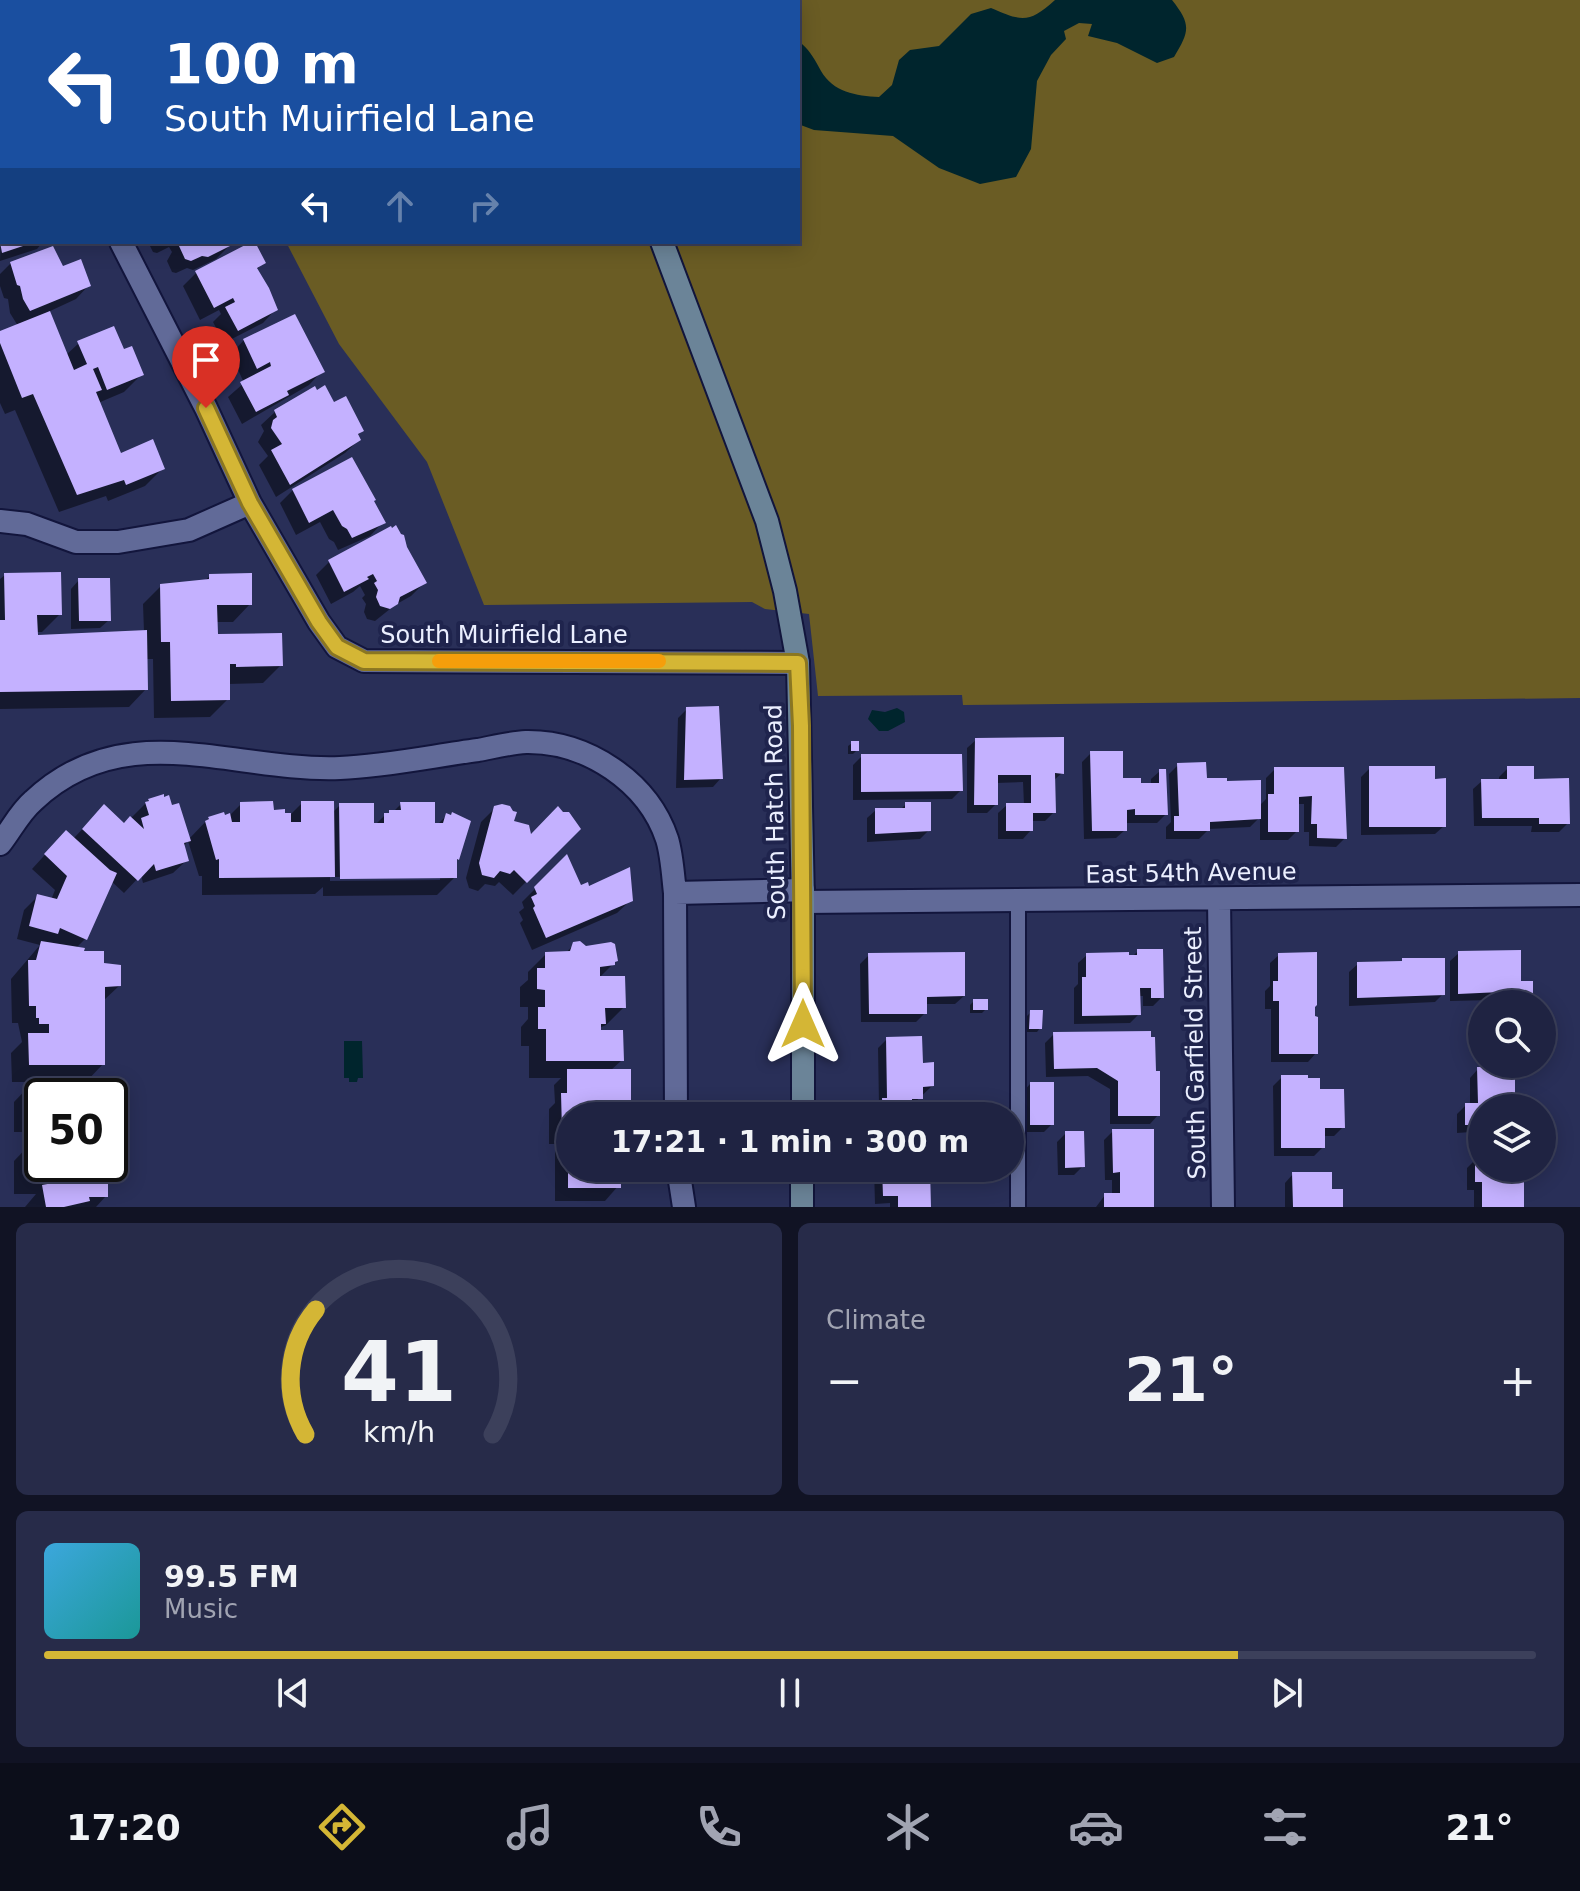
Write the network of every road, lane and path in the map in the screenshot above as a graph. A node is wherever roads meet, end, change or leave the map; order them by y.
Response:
1 (122, 244) edge
2 (663, 244) edge
3 (250, 503) junction
4 (0, 521) edge
5 (798, 663) junction
6 (0, 844) edge
7 (675, 893) junction
8 (1580, 895) edge
9 (803, 896) junction
10 (1219, 899) junction
11 (1018, 901) junction
12 (676, 1102) edge
13 (803, 1102) edge
14 (680, 1182) edge
15 (802, 1182) edge
16 (684, 1207) edge
17 (802, 1207) edge
18 (1018, 1207) edge
19 (1223, 1207) edge

1 - 3 street, South Muirfield Lane
2 - 5 main road, South Hatch Road
3 - 4 street
3 - 5 street, South Muirfield Lane
5 - 9 main road, South Hatch Road
6 - 7 street
7 - 9 street, East 54th Avenue
7 - 12 street
8 - 10 street, East 54th Avenue
9 - 11 street, East 54th Avenue
9 - 13 main road, South Hatch Road
10 - 11 street, East 54th Avenue
10 - 19 street, South Garfield Street
11 - 18 lane
14 - 16 street
15 - 17 main road

